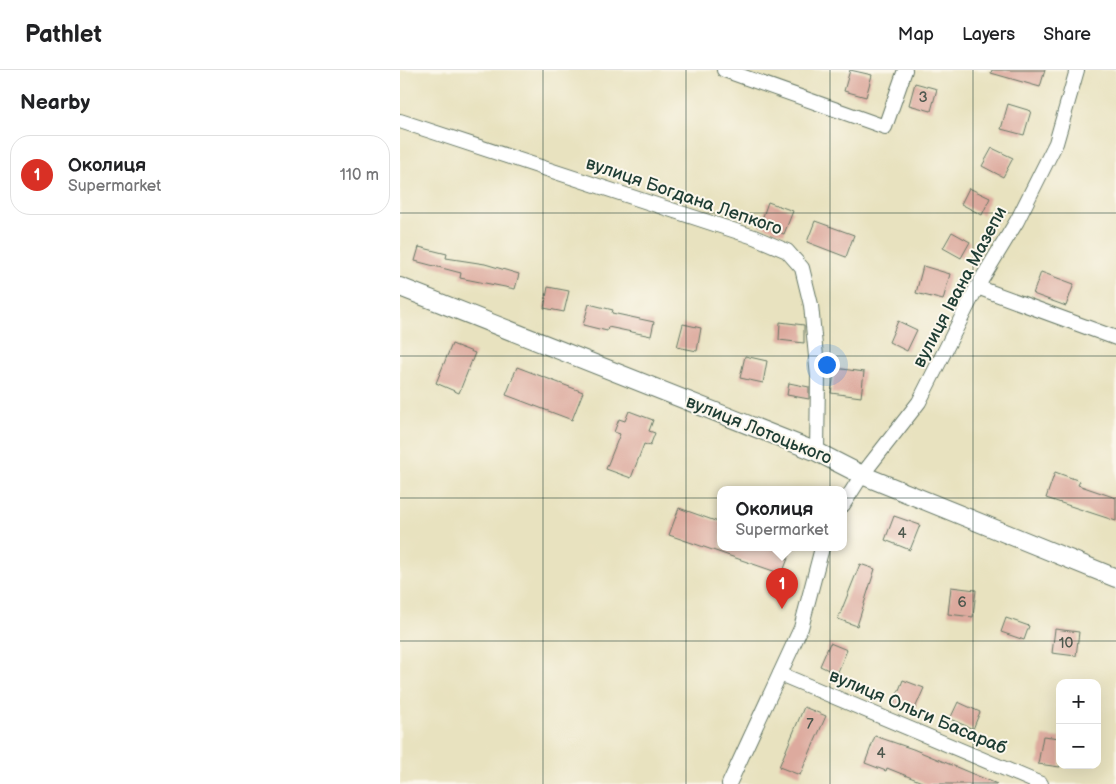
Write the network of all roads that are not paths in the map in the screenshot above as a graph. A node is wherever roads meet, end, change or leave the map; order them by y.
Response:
1 (724, 70) edge
2 (905, 70) edge
3 (1078, 70) edge
4 (400, 121) edge
5 (977, 287) junction
6 (400, 288) edge
7 (1116, 338) edge
8 (816, 452) junction
9 (862, 475) junction
10 (847, 499) edge
11 (821, 551) edge
12 (1116, 578) edge
13 (780, 674) junction
14 (729, 784) edge
15 (1041, 784) edge

1 - 2 street
3 - 5 street, вулиця Івана Мазепи
4 - 8 street, вулиця Богдана Лепкого
5 - 7 street
5 - 9 street, вулиця Івана Мазепи
6 - 8 street, вулиця Лотоцького
8 - 9 street, вулиця Лотоцького
9 - 10 street, вулиця Івана Мазепи
9 - 12 street, вулиця Лотоцького
11 - 13 street
13 - 14 street
13 - 15 street, вулиця Ольги Басараб

